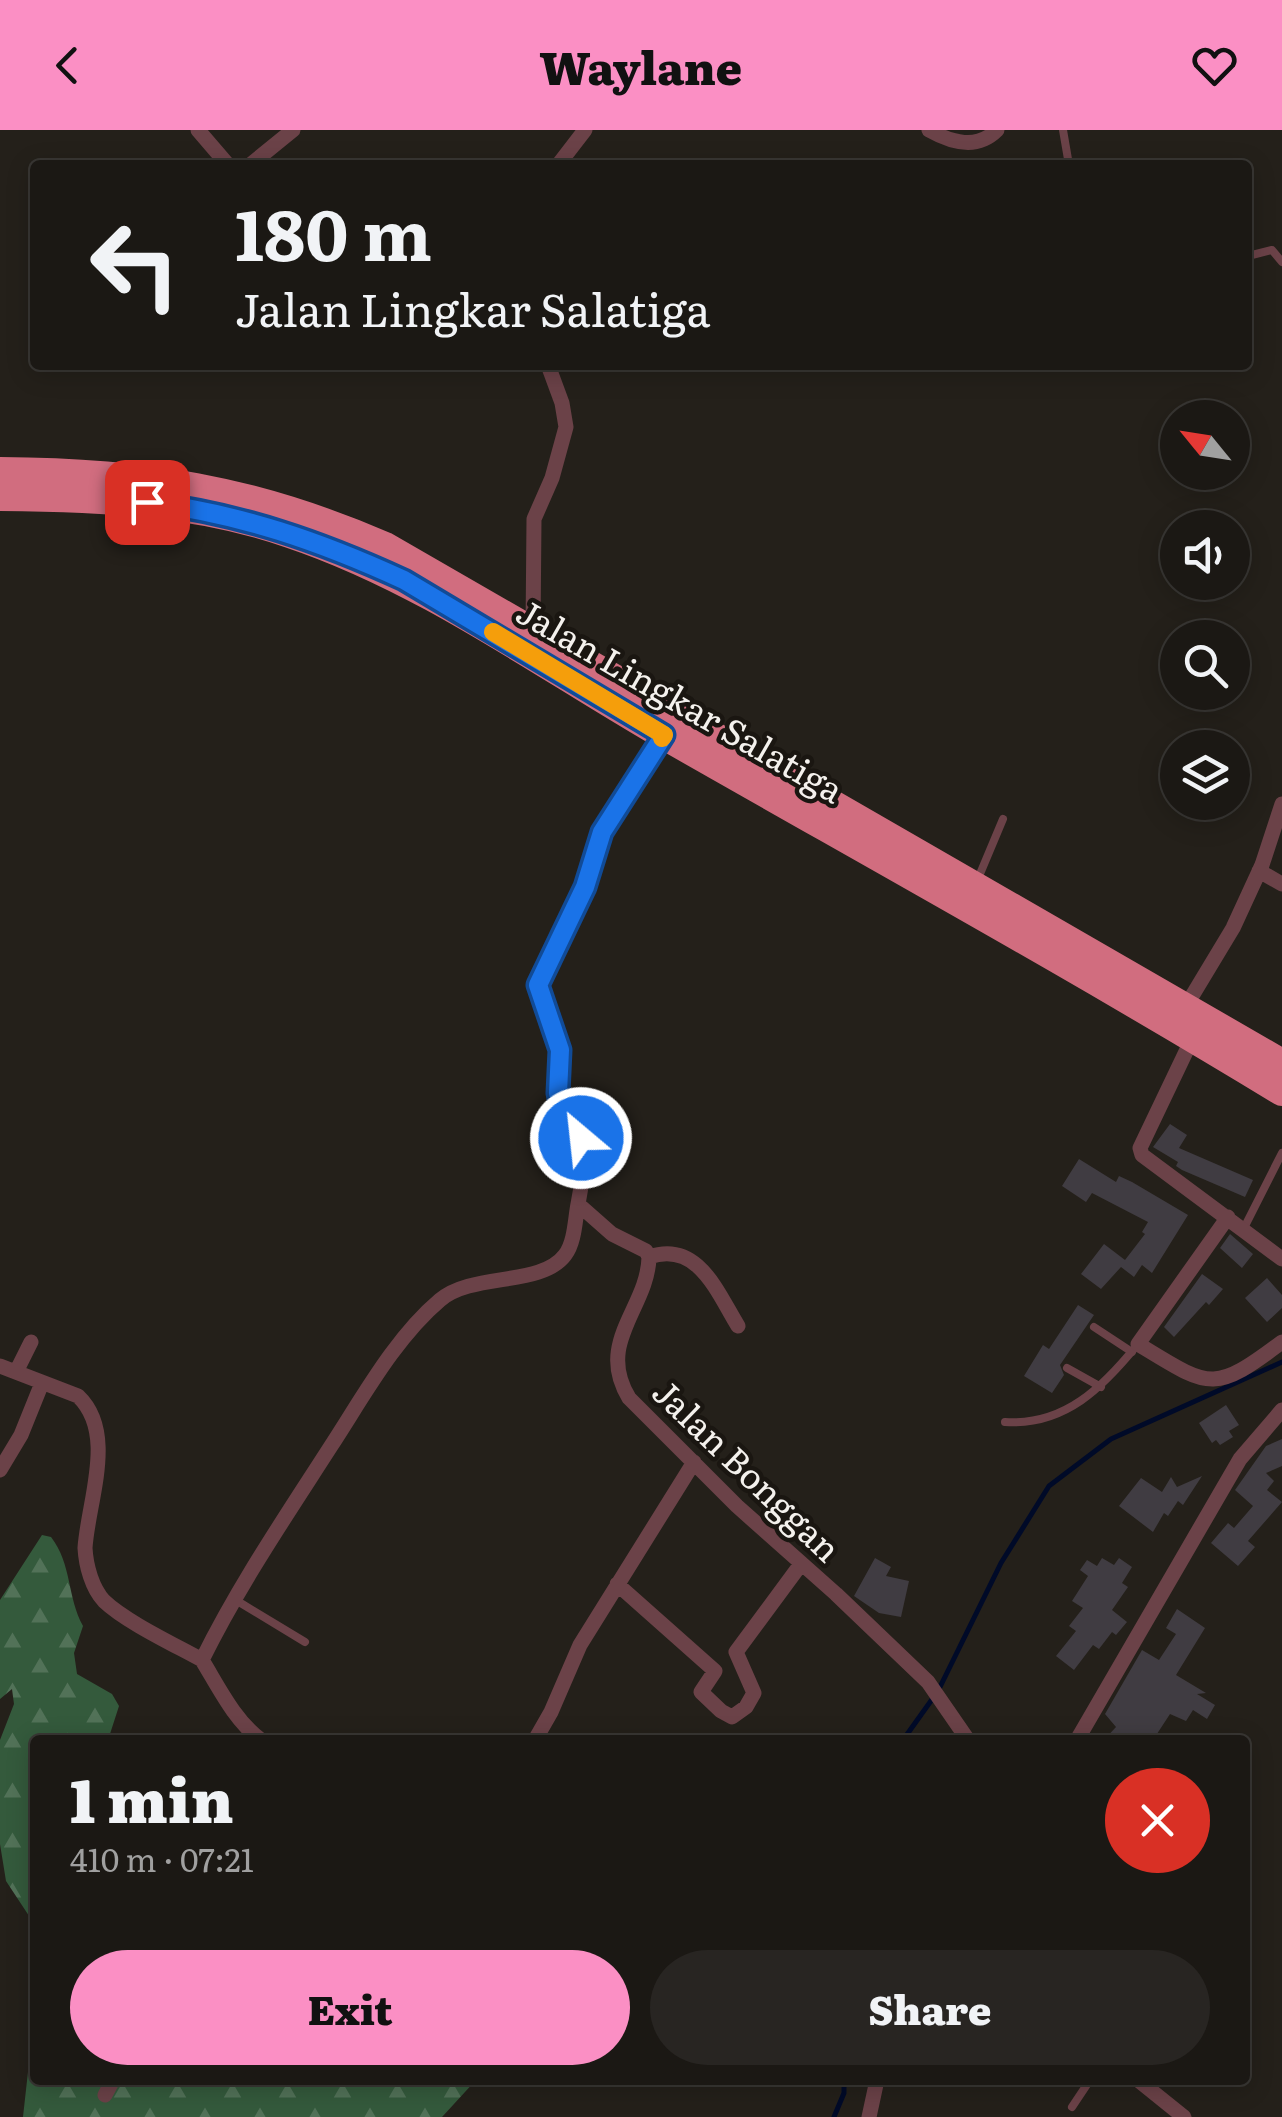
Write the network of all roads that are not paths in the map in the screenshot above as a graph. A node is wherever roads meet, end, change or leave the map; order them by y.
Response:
1 (198, 130) edge
2 (293, 130) edge
3 (586, 130) edge
4 (929, 130) edge
5 (998, 130) edge
6 (1063, 130) edge
7 (224, 160) edge
8 (256, 160) edge
9 (562, 160) edge
10 (1068, 160) edge
11 (1252, 254) edge
12 (1282, 262) edge
13 (550, 370) edge
14 (0, 472) edge
15 (0, 496) edge
16 (532, 631) junction
17 (595, 680) junction
18 (664, 735) junction
19 (1282, 804) edge
20 (1003, 819) dead end
21 (1259, 871) junction
22 (1282, 884) edge
23 (975, 885) junction
24 (1186, 1006) junction
25 (1193, 1037) junction
26 (1282, 1064) edge
27 (1282, 1092) edge
28 (1282, 1152) edge
29 (578, 1204) junction
30 (1228, 1217) junction
31 (1244, 1228) junction
32 (649, 1257) junction
33 (1282, 1259) edge
34 (738, 1326) dead end
35 (1094, 1327) dead end
36 (30, 1342) dead end
37 (1282, 1342) edge
38 (1135, 1348) junction
39 (1066, 1368) dead end
40 (8, 1369) edge
41 (42, 1383) junction
42 (1101, 1387) junction
43 (1282, 1410) edge
44 (1006, 1422) dead end
45 (694, 1462) junction
46 (0, 1470) edge
47 (801, 1564) junction
48 (617, 1584) junction
49 (234, 1598) junction
50 (305, 1642) dead end
51 (736, 1652) junction
52 (202, 1660) junction
53 (715, 1671) junction
54 (255, 1735) edge
55 (537, 1735) edge
56 (965, 1735) edge
57 (1080, 1735) edge
58 (876, 2085) edge
59 (1087, 2085) edge
60 (1144, 2085) edge
61 (1072, 2106) dead end
62 (869, 2117) edge
63 (1184, 2117) edge

1 - 7 street
2 - 8 street
3 - 9 street
4 - 5 street
6 - 10 lane
11 - 12 lane
13 - 16 street
14 - 16 highway, Jalan Lingkar Salatiga
15 - 17 highway, Jalan Lingkar Salatiga
16 - 17 highway, Jalan Lingkar Salatiga
17 - 18 highway, Jalan Lingkar Salatiga
17 - 23 highway, Jalan Lingkar Salatiga
18 - 25 highway, Jalan Lingkar Salatiga
18 - 29 street
19 - 21 street
20 - 23 lane
21 - 22 street
21 - 24 street
23 - 24 highway, Jalan Lingkar Salatiga
24 - 26 highway, Jalan Lingkar Salatiga
25 - 27 highway, Jalan Lingkar Salatiga
25 - 30 street
28 - 31 lane
29 - 32 street
29 - 49 street
30 - 31 street
30 - 38 street
31 - 33 street
32 - 34 street
32 - 45 street, Jalan Bonggan
35 - 38 lane
36 - 40 street
37 - 38 street
38 - 42 lane
39 - 42 lane
40 - 41 street
41 - 46 street
41 - 52 street
42 - 44 lane
43 - 57 street
45 - 47 street, Jalan Bonggan
45 - 48 street
47 - 51 street
47 - 56 street, Jalan Bonggan
48 - 53 street
48 - 55 street
49 - 50 lane
49 - 52 street
51 - 53 street
51 - 53 street
52 - 54 street
58 - 62 street
59 - 61 lane
60 - 63 street

